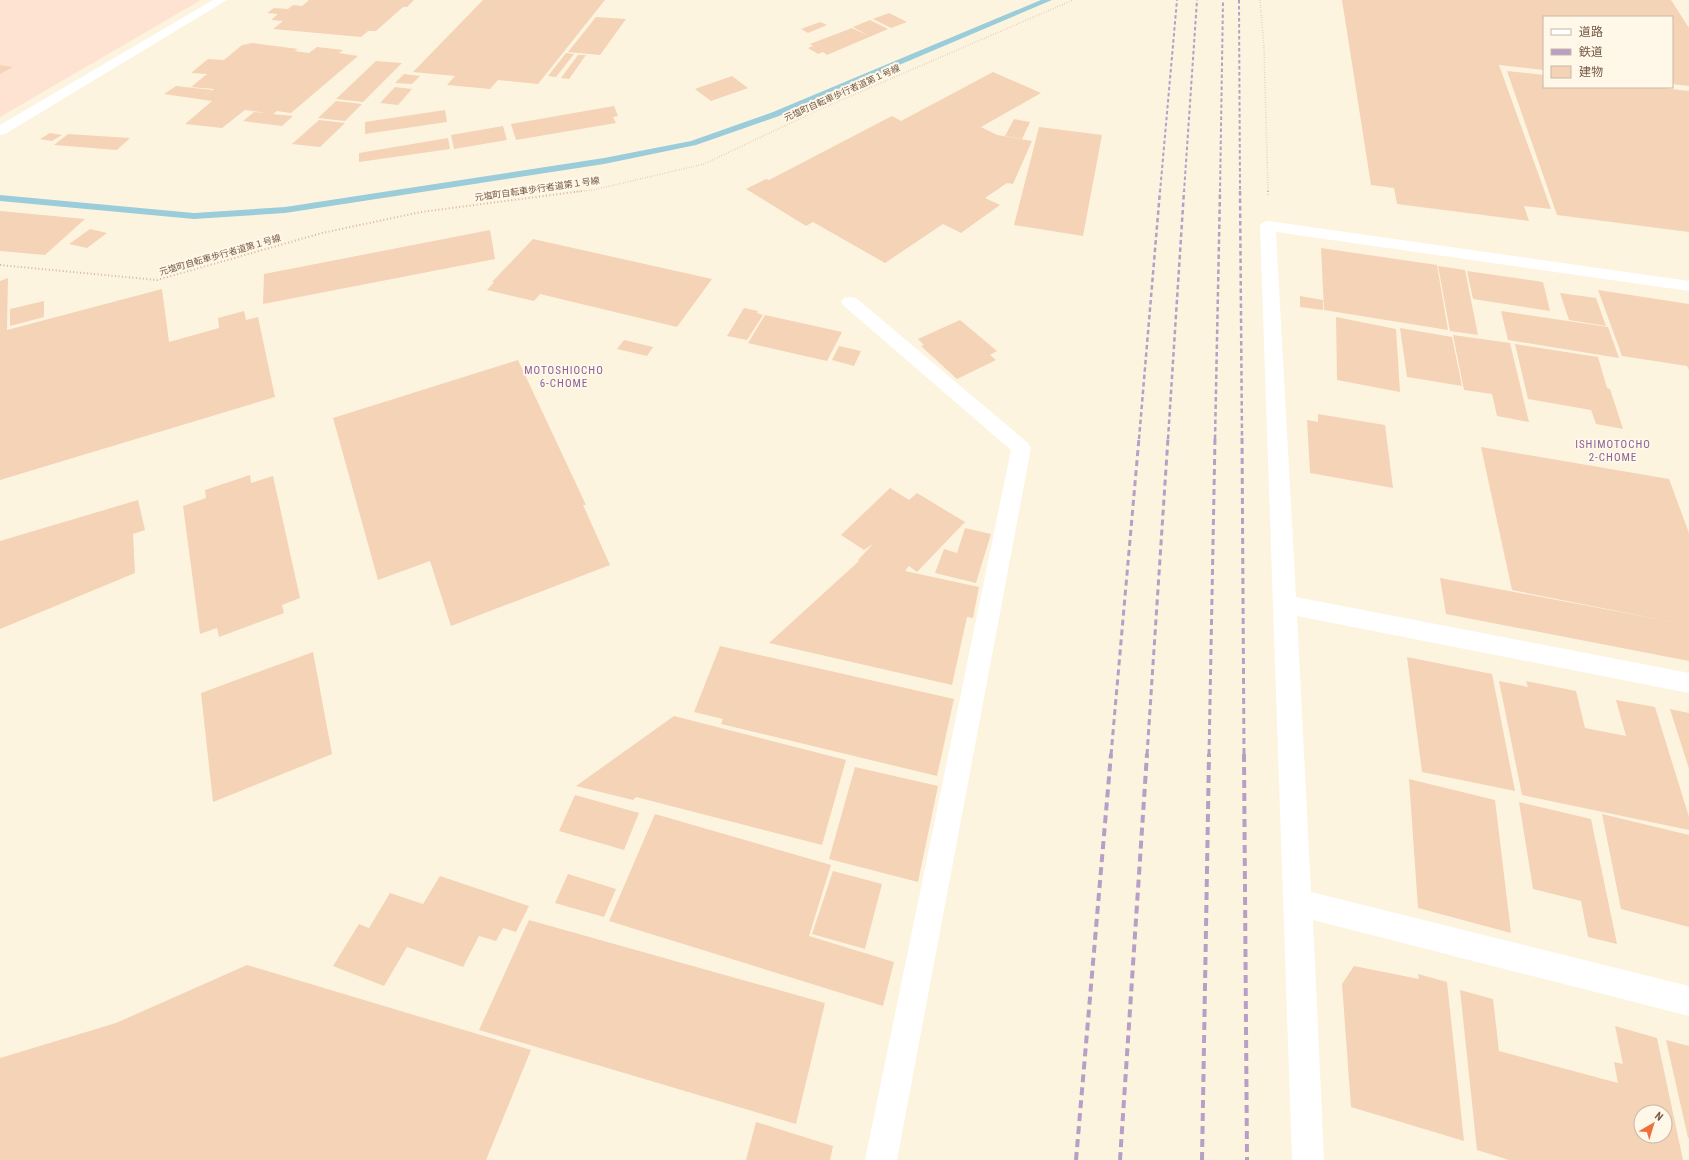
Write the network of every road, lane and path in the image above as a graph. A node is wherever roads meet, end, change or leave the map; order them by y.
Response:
1 (221, 0) edge
2 (1073, 0) edge
3 (1260, 0) edge
4 (0, 131) edge
5 (1268, 226) junction
6 (0, 265) edge
7 (1689, 286) edge
8 (850, 302) dead end
9 (1284, 604) junction
10 (1689, 683) edge
11 (1299, 902) junction
12 (1689, 1001) edge
13 (881, 1160) edge
14 (1308, 1160) edge

1 - 4 street
2 - 6 path, 元塩町自転車歩行者道第１号線
3 - 5 path
5 - 7 street
5 - 9 street
8 - 13 street
9 - 10 street
9 - 11 street
11 - 12 street
11 - 14 street

